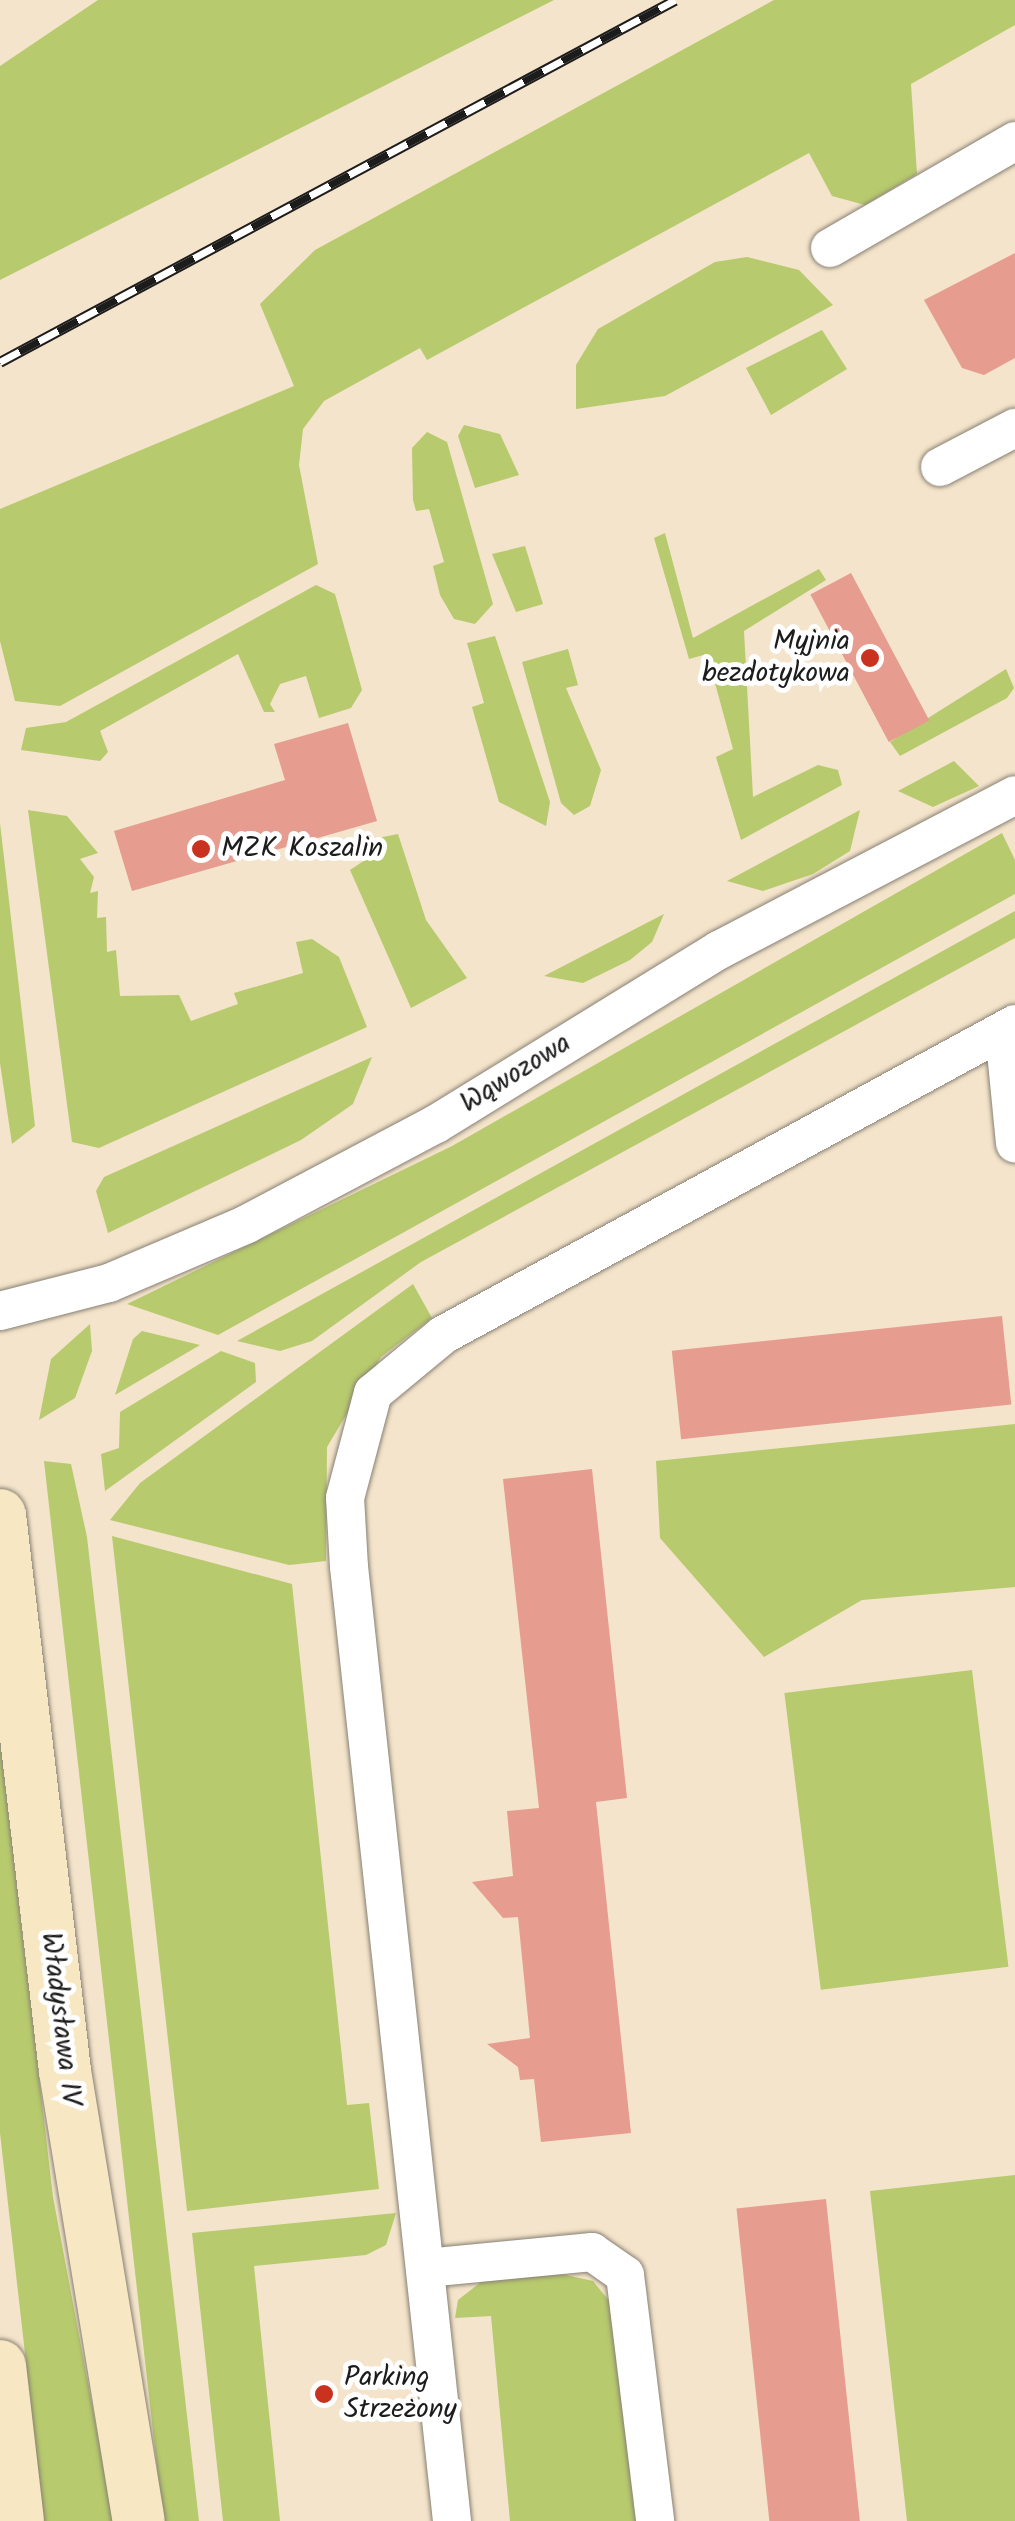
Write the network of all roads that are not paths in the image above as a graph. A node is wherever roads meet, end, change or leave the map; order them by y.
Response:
1 (1015, 142) edge
2 (830, 248) dead end
3 (1015, 428) edge
4 (940, 467) dead end
5 (1015, 794) edge
6 (1009, 1027) edge
7 (1015, 1143) edge
8 (0, 1311) edge
9 (0, 1515) edge
10 (426, 2268) junction
11 (0, 2366) edge
12 (18, 2521) edge
13 (139, 2521) edge
14 (452, 2521) edge
15 (655, 2521) edge

1 - 2 street
3 - 4 street
5 - 8 street, Wąwozowa
6 - 7 street
6 - 10 street
9 - 13 main road, Władysława IV
10 - 14 street
10 - 15 street
11 - 12 main road

